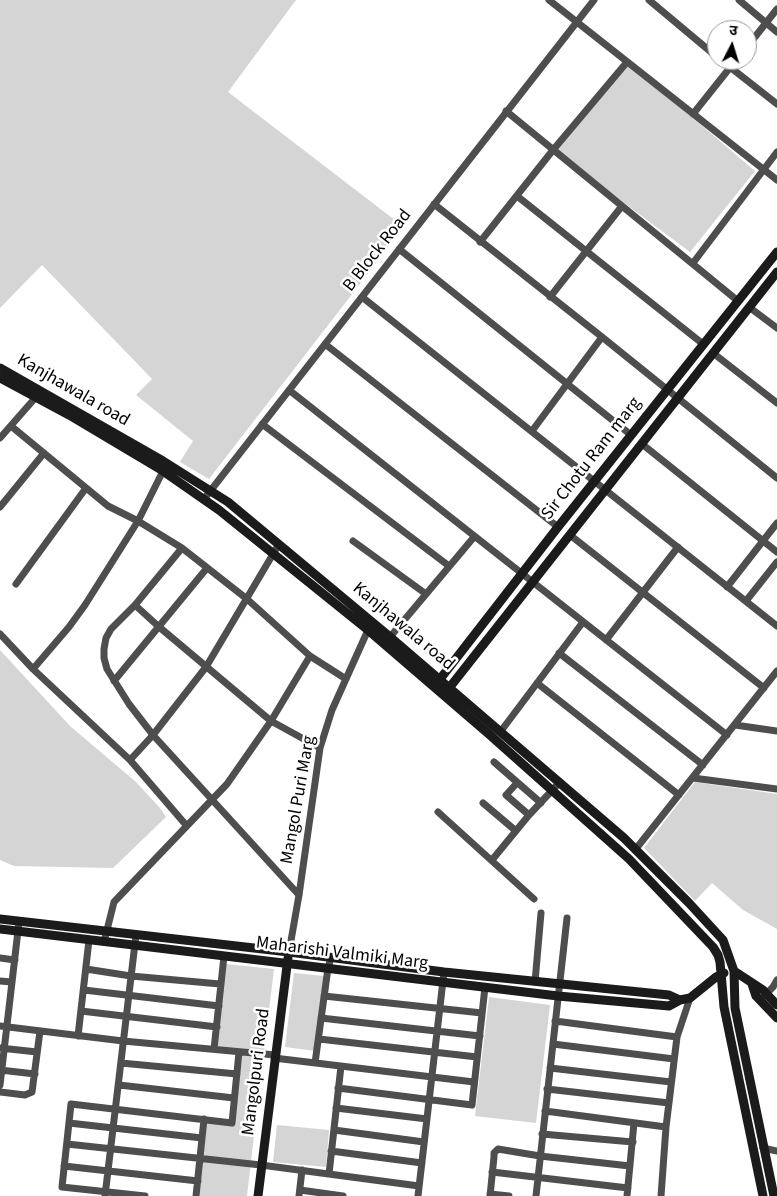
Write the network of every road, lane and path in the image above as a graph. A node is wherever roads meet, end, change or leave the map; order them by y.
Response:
1 (549, 0) edge
2 (594, 0) edge
3 (648, 0) edge
4 (739, 0) edge
5 (777, 9) edge
6 (576, 22) junction
7 (766, 23) junction
8 (777, 32) edge
9 (757, 34) edge
10 (707, 49) edge
11 (627, 62) junction
12 (729, 70) edge
13 (735, 70) edge
14 (777, 104) edge
15 (506, 111) junction
16 (693, 114) junction
17 (553, 150) junction
18 (777, 152) edge
19 (763, 170) junction
20 (777, 180) edge
21 (516, 196) junction
22 (434, 204) junction
23 (622, 206) junction
24 (480, 242) junction
25 (398, 249) junction
26 (586, 251) junction
27 (777, 252) edge
28 (693, 263) junction
29 (777, 272) edge
30 (362, 297) junction
31 (550, 297) junction
32 (738, 301) junction
33 (750, 307) junction
34 (777, 328) edge
35 (602, 337) junction
36 (325, 344) junction
37 (703, 344) junction
38 (713, 353) junction
39 (0, 368) edge
40 (0, 378) edge
41 (567, 384) junction
42 (289, 390) junction
43 (667, 390) junction
44 (36, 397) junction
45 (677, 398) junction
46 (777, 403) edge
47 (262, 424) junction
48 (11, 426) junction
49 (532, 431) junction
50 (631, 435) junction
51 (0, 438) edge
52 (642, 444) junction
53 (44, 453) junction
54 (163, 471) junction
55 (777, 476) edge
56 (596, 480) junction
57 (86, 488) junction
58 (606, 490) junction
59 (210, 491) junction
60 (204, 499) junction
61 (0, 507) edge
62 (138, 521) junction
63 (777, 523) edge
64 (558, 527) junction
65 (570, 535) junction
66 (474, 537) junction
67 (353, 541) dead end
68 (763, 541) junction
69 (279, 544) junction
70 (182, 548) junction
71 (678, 548) junction
72 (777, 552) edge
73 (272, 554) junction
74 (777, 562) edge
75 (449, 566) junction
76 (207, 568) junction
77 (522, 574) junction
78 (533, 582) junction
79 (16, 584) dead end
80 (727, 586) junction
81 (643, 593) junction
82 (426, 594) junction
83 (247, 599) junction
84 (746, 601) junction
85 (135, 605) junction
86 (583, 622) junction
87 (158, 626) junction
88 (777, 626) edge
89 (368, 630) junction
90 (0, 634) edge
91 (390, 637) junction
92 (606, 640) junction
93 (560, 653) junction
94 (310, 656) junction
95 (206, 667) junction
96 (33, 669) junction
97 (777, 671) edge
98 (346, 679) junction
99 (114, 681) junction
100 (437, 683) junction
101 (537, 683) junction
102 (764, 688) junction
103 (447, 692) junction
104 (271, 721) junction
105 (735, 725) junction
106 (501, 731) junction
107 (777, 731) edge
108 (153, 735) junction
109 (727, 735) junction
110 (320, 748) junction
111 (130, 760) junction
112 (494, 762) dead end
113 (703, 765) junction
114 (693, 778) junction
115 (560, 782) junction
116 (517, 783) junction
117 (777, 789) edge
118 (552, 792) junction
119 (679, 795) junction
120 (211, 799) junction
121 (483, 803) dead end
122 (541, 803) junction
123 (438, 812) dead end
124 (529, 815) junction
125 (186, 825) junction
126 (516, 831) junction
127 (635, 850) junction
128 (492, 860) junction
129 (299, 895) junction
130 (534, 899) dead end
131 (542, 913) dead end
132 (567, 918) dead end
133 (0, 919) edge
134 (19, 922) junction
135 (0, 929) edge
136 (18, 932) junction
137 (136, 935) junction
138 (104, 937) junction
139 (89, 940) junction
140 (135, 945) junction
141 (288, 952) junction
142 (224, 956) junction
143 (0, 958) edge
144 (331, 958) junction
145 (14, 960) junction
146 (287, 963) junction
147 (328, 968) junction
148 (86, 969) junction
149 (734, 971) junction
150 (444, 972) junction
151 (721, 974) junction
152 (131, 976) junction
153 (514, 980) junction
154 (0, 981) edge
155 (12, 982) junction
156 (535, 982) junction
157 (443, 983) junction
158 (220, 984) junction
159 (560, 984) junction
160 (776, 985) edge
161 (485, 987) junction
162 (84, 990) junction
163 (513, 991) junction
164 (129, 995) junction
165 (324, 996) junction
166 (558, 996) junction
167 (763, 997) junction
168 (690, 998) junction
169 (680, 1000) junction
170 (0, 1003) edge
171 (9, 1004) junction
172 (777, 1005) edge
173 (219, 1006) junction
174 (440, 1010) junction
175 (81, 1011) junction
176 (482, 1013) junction
177 (126, 1016) junction
178 (321, 1018) junction
179 (777, 1018) edge
180 (555, 1021) junction
181 (3, 1026) edge
182 (217, 1027) junction
183 (40, 1031) junction
184 (437, 1032) junction
185 (78, 1036) junction
186 (480, 1036) junction
187 (677, 1037) junction
188 (318, 1039) junction
189 (124, 1041) junction
190 (553, 1044) junction
191 (2, 1048) edge
192 (214, 1049) junction
193 (37, 1052) junction
194 (239, 1052) junction
195 (435, 1053) junction
196 (274, 1056) junction
197 (477, 1057) junction
198 (674, 1059) junction
199 (121, 1063) junction
200 (315, 1063) junction
201 (341, 1066) junction
202 (550, 1068) junction
203 (1, 1070) edge
204 (35, 1074) junction
205 (237, 1074) junction
206 (432, 1078) junction
207 (474, 1082) junction
208 (671, 1082) junction
209 (0, 1085) edge
210 (119, 1085) junction
211 (338, 1088) junction
212 (548, 1089) junction
213 (0, 1092) edge
214 (234, 1098) junction
215 (429, 1100) junction
216 (669, 1103) junction
217 (336, 1108) junction
218 (116, 1110) junction
219 (545, 1111) junction
220 (204, 1119) junction
221 (427, 1120) junction
222 (69, 1123) junction
223 (634, 1123) junction
224 (666, 1127) junction
225 (114, 1129) junction
226 (334, 1130) junction
227 (542, 1134) junction
228 (202, 1138) junction
229 (424, 1142) junction
230 (632, 1142) junction
231 (67, 1144) junction
232 (763, 1148) junction
233 (112, 1150) junction
234 (331, 1151) junction
235 (777, 1151) edge
236 (540, 1156) junction
237 (200, 1159) junction
238 (422, 1163) junction
239 (64, 1166) junction
240 (262, 1166) junction
241 (630, 1166) junction
242 (302, 1170) junction
243 (108, 1171) junction
244 (492, 1172) junction
245 (329, 1174) junction
246 (537, 1177) junction
247 (198, 1181) junction
248 (419, 1186) junction
249 (628, 1188) junction
250 (300, 1193) edge
251 (106, 1194) edge
252 (490, 1195) edge
253 (145, 1196) edge
254 (196, 1196) edge
255 (258, 1196) edge
256 (343, 1196) edge
257 (418, 1196) edge
258 (509, 1196) edge
259 (536, 1196) edge
260 (627, 1196) edge
261 (661, 1196) edge
262 (763, 1196) edge
263 (774, 1196) edge

1 - 6 street
2 - 6 street, B Block Road
3 - 10 street
4 - 7 street
5 - 7 street
6 - 11 street
6 - 15 street, B Block Road
7 - 8 street
7 - 9 street
11 - 16 street
11 - 17 street
12 - 16 street
13 - 14 street
15 - 17 street
15 - 22 street, B Block Road
16 - 19 street
17 - 21 street
17 - 23 street
18 - 19 street
19 - 20 street
19 - 28 street
21 - 24 street
21 - 26 street
22 - 24 street
22 - 25 street, B Block Road
23 - 26 street
23 - 28 street
24 - 31 street
25 - 30 street, B Block Road
25 - 41 street
26 - 31 street
26 - 37 street
27 - 32 street, Sir Chotu Ram marg
28 - 32 street
29 - 33 street, Sir Chotu Ram marg
30 - 36 street, B Block Road
30 - 49 street
31 - 35 street
32 - 37 street, Sir Chotu Ram marg
33 - 34 street
33 - 38 street, Sir Chotu Ram marg
35 - 41 street
35 - 43 street
36 - 42 street, B Block Road
36 - 64 street
37 - 43 street, Sir Chotu Ram marg
38 - 45 street, Sir Chotu Ram marg
38 - 46 street
39 - 59 street, Kanjhawala road
40 - 44 street, Kanjhawala road
41 - 49 street
41 - 50 street
42 - 47 street, B Block Road
42 - 66 street
43 - 45 street
43 - 50 street, Sir Chotu Ram marg
44 - 48 street
44 - 54 street, Kanjhawala road
45 - 52 street, Sir Chotu Ram marg
45 - 55 street
47 - 59 street, B Block Road
47 - 75 street
48 - 51 street
48 - 53 street
49 - 56 street
50 - 56 street, Sir Chotu Ram marg
52 - 58 street, Sir Chotu Ram marg
52 - 68 street
53 - 57 street
53 - 61 street
54 - 60 street, Kanjhawala road
54 - 62 street
56 - 58 street
56 - 64 street, Sir Chotu Ram marg
57 - 62 street
57 - 79 street
58 - 65 street, Sir Chotu Ram marg
58 - 71 street
59 - 60 street, B Block Road
59 - 69 street, Kanjhawala road
60 - 73 street, Kanjhawala road
62 - 70 street
62 - 96 street
63 - 68 street
64 - 77 street, Sir Chotu Ram marg
65 - 78 street, Sir Chotu Ram marg
65 - 81 street
66 - 75 street
66 - 77 street
67 - 82 street
68 - 72 street
68 - 80 street
69 - 73 street
69 - 91 street, Kanjhawala road
70 - 76 street
70 - 85 street
71 - 80 street
71 - 81 street
73 - 83 street
73 - 89 street, Kanjhawala road
74 - 84 street
75 - 82 street
76 - 83 street
76 - 87 street
77 - 78 street
77 - 100 street, Sir Chotu Ram marg
78 - 86 street
78 - 103 street, Sir Chotu Ram marg
80 - 84 street
81 - 92 street
81 - 102 street
82 - 91 street
83 - 94 street
83 - 95 street
84 - 88 street
85 - 87 street
85 - 99 street
86 - 92 street
86 - 93 street
87 - 95 street
87 - 99 street
89 - 98 street, Mangol Puri Marg
89 - 100 street, Kanjhawala road
90 - 96 street
91 - 100 street, Kanjhawala road
92 - 109 street
93 - 101 street
93 - 113 street
94 - 98 street
94 - 104 street
95 - 104 street
95 - 108 street
96 - 111 street
97 - 102 street
98 - 110 street, Mangol Puri Marg
99 - 108 street
100 - 103 street, Kanjhawala road
101 - 106 street
101 - 119 street
102 - 105 street
103 - 106 street, Kanjhawala road
103 - 118 street, Kanjhawala road
104 - 110 street
104 - 120 street
105 - 107 street
105 - 109 street
106 - 115 street, Kanjhawala road
108 - 111 street
108 - 120 street
109 - 113 street
110 - 129 street, Mangol Puri Marg
111 - 125 street
112 - 116 street
113 - 114 street
114 - 117 street
114 - 119 street
115 - 118 street
115 - 127 street, Kanjhawala road
116 - 122 street
116 - 124 street
118 - 122 street
118 - 151 street, Kanjhawala road
119 - 127 street
120 - 125 street
120 - 129 street
121 - 126 street
122 - 124 street
123 - 128 street
124 - 126 street
125 - 138 street
126 - 128 street
127 - 149 street, Kanjhawala road
128 - 130 street
129 - 141 street, Mangol Puri Marg
131 - 156 street
132 - 159 street
133 - 134 street, Maharishi Valmiki Marg
134 - 136 street
134 - 138 street, Maharishi Valmiki Marg
135 - 136 street, Maharishi Valmiki Marg
136 - 139 street, Maharishi Valmiki Marg
136 - 145 street
137 - 138 street, Maharishi Valmiki Marg
137 - 140 street
137 - 141 street, Maharishi Valmiki Marg
138 - 139 street, Maharishi Valmiki Marg
138 - 140 street, Maharishi Valmiki Marg
139 - 148 street
140 - 142 street, Maharishi Valmiki Marg
140 - 152 street
141 - 144 street, Maharishi Valmiki Marg
141 - 146 street, Mangolpuri Road
142 - 146 street, Maharishi Valmiki Marg
142 - 158 street
143 - 145 street
144 - 147 street
144 - 150 street, Maharishi Valmiki Marg
145 - 155 street
146 - 147 street, Maharishi Valmiki Marg
146 - 196 street, Mangolpuri Road
147 - 157 street, Maharishi Valmiki Marg
147 - 165 street
148 - 152 street
148 - 162 street
149 - 151 street
149 - 167 street
149 - 232 street, Kanjhawala road
150 - 153 street, Maharishi Valmiki Marg
150 - 157 street
151 - 168 street, Maharishi Valmiki Marg
151 - 262 street, Kanjhawala road
152 - 158 street
152 - 164 street
153 - 156 street, Maharishi Valmiki Marg
153 - 163 street
154 - 155 street
155 - 171 street
156 - 159 street, Maharishi Valmiki Marg
157 - 161 street, Maharishi Valmiki Marg
157 - 174 street
158 - 173 street
159 - 166 street
159 - 169 street, Maharishi Valmiki Marg
160 - 167 street
161 - 163 street, Maharishi Valmiki Marg
161 - 176 street
162 - 164 street
162 - 175 street
163 - 166 street, Maharishi Valmiki Marg
164 - 173 street
164 - 177 street
165 - 174 street
165 - 178 street
166 - 169 street, Maharishi Valmiki Marg
166 - 180 street
167 - 172 street
167 - 179 street
168 - 169 street, Maharishi Valmiki Marg
168 - 187 street
170 - 171 street
171 - 181 street
173 - 182 street
174 - 176 street
174 - 184 street
175 - 177 street
175 - 185 street
176 - 186 street
177 - 182 street
177 - 189 street
178 - 184 street
178 - 188 street
180 - 187 street
180 - 190 street
181 - 183 street
181 - 191 street
182 - 192 street
183 - 185 street
183 - 193 street
184 - 186 street
184 - 195 street
185 - 189 street
186 - 197 street
187 - 198 street
188 - 195 street
188 - 200 street
189 - 192 street
189 - 199 street
190 - 198 street
190 - 202 street
191 - 193 street
191 - 203 street
192 - 194 street
193 - 204 street
194 - 196 street
194 - 205 street
195 - 197 street
195 - 206 street
196 - 200 street
196 - 240 street, Mangolpuri Road
197 - 207 street
198 - 208 street
199 - 205 street
199 - 210 street
200 - 201 street
201 - 206 street
201 - 211 street
202 - 208 street
202 - 212 street
203 - 204 street
203 - 209 street
204 - 213 street
205 - 214 street
206 - 207 street
206 - 215 street
207 - 215 street
208 - 216 street
210 - 214 street
210 - 218 street
211 - 215 street
211 - 217 street
212 - 216 street
212 - 219 street
214 - 220 street
215 - 221 street
216 - 224 street
217 - 221 street
217 - 226 street
218 - 220 street
218 - 222 street
218 - 225 street
219 - 223 street
219 - 227 street
220 - 228 street
221 - 229 street
222 - 225 street
222 - 231 street
223 - 224 street
223 - 230 street
224 - 261 street
225 - 228 street
225 - 233 street
226 - 229 street
226 - 234 street
227 - 230 street
227 - 236 street
228 - 237 street
229 - 238 street
230 - 241 street
231 - 233 street
231 - 239 street
232 - 235 street
232 - 263 street, Kanjhawala road
233 - 237 street
233 - 243 street
234 - 238 street
234 - 245 street
236 - 241 street
236 - 244 street
236 - 246 street
237 - 240 street
237 - 247 street
238 - 248 street
239 - 243 street
239 - 251 street
240 - 242 street
240 - 255 street, Mangolpuri Road
241 - 249 street
242 - 245 street
242 - 250 street
243 - 247 street
243 - 251 street
244 - 246 street
244 - 252 street
245 - 248 street
246 - 249 street
246 - 259 street
247 - 254 street
248 - 257 street
249 - 260 street
250 - 256 street
251 - 253 street
252 - 258 street

